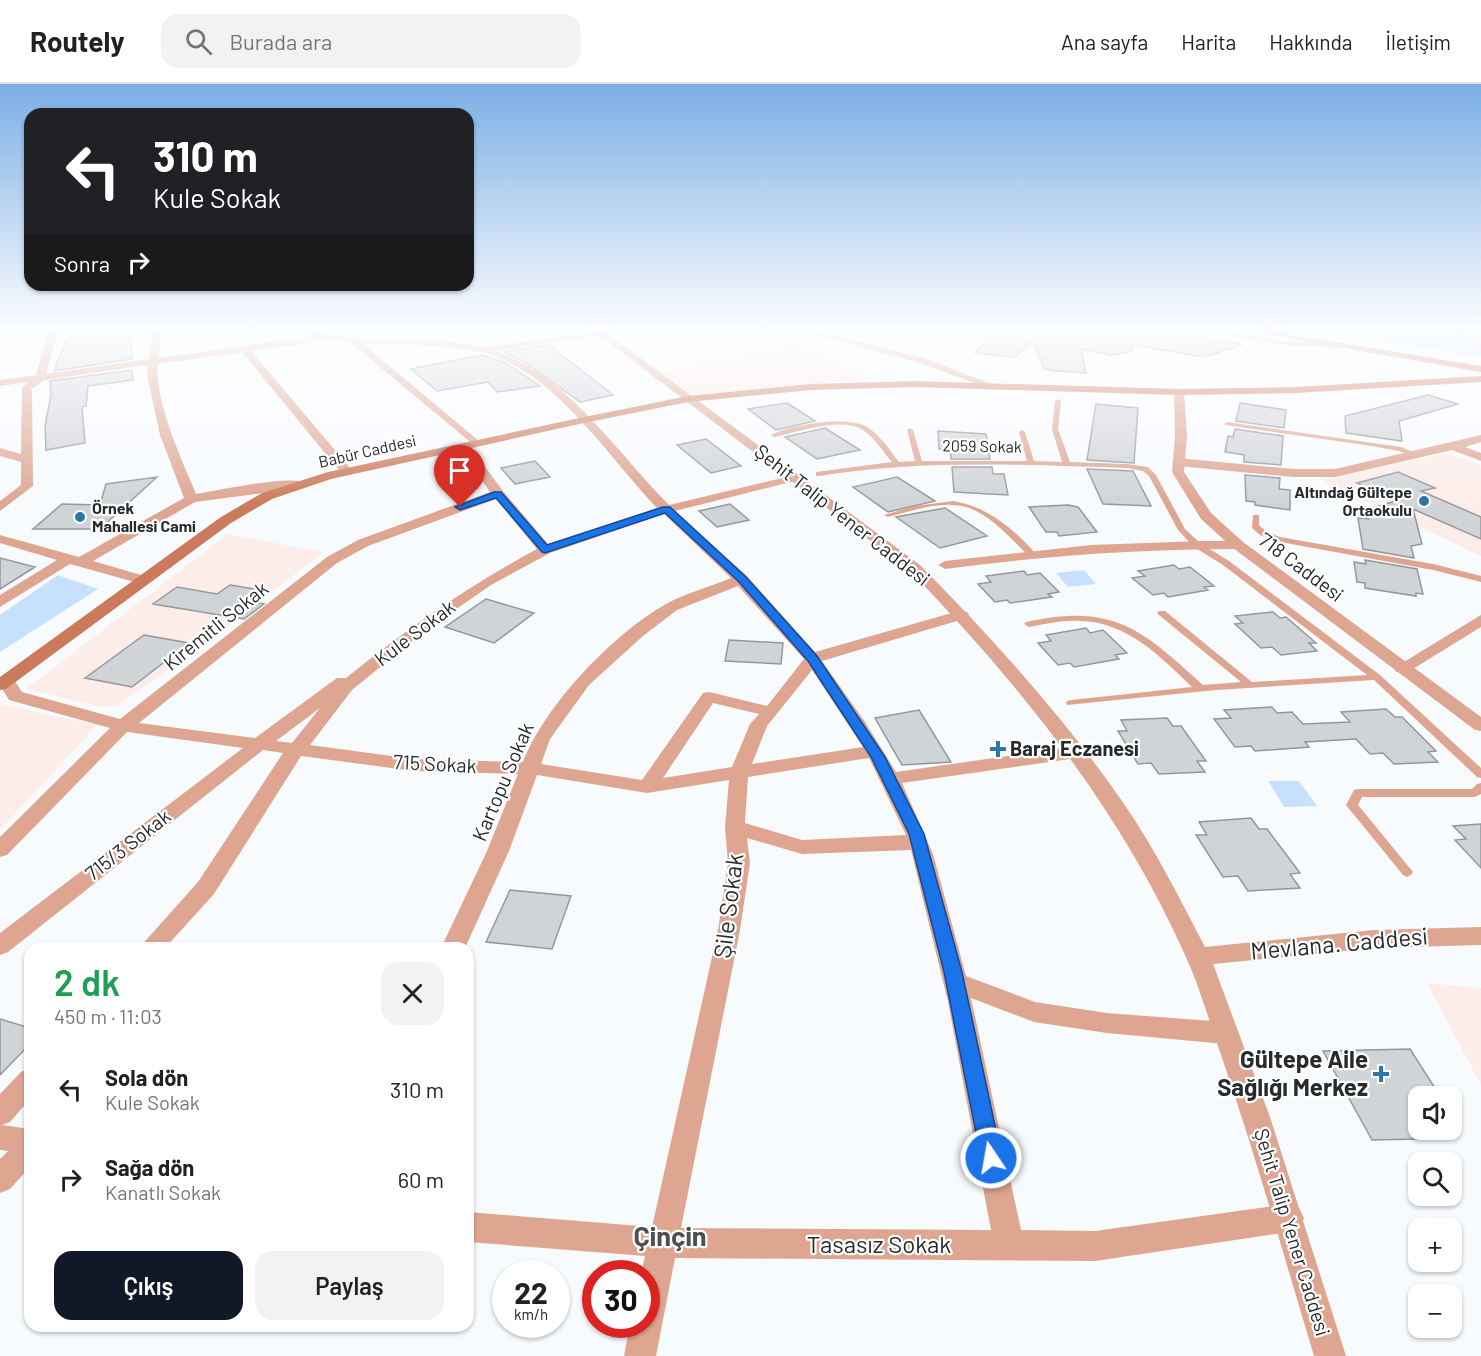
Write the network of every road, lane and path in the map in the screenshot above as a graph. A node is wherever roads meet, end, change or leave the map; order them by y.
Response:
1 (27, 387) edge
2 (155, 387) edge
3 (276, 387) edge
4 (406, 387) edge
5 (547, 387) edge
6 (672, 387) edge
7 (817, 387) edge
8 (1034, 387) edge
9 (1342, 387) edge
10 (1179, 392) junction
11 (688, 399) junction
12 (1058, 400) dead end
13 (584, 420) junction
14 (1227, 424) dead end
15 (910, 430) dead end
16 (1022, 432) dead end
17 (774, 435) dead end
18 (1481, 438) edge
19 (470, 445) junction
20 (1454, 447) junction
21 (0, 452) edge
22 (1416, 455) junction
23 (1481, 457) edge
24 (27, 460) junction
25 (919, 461) junction
26 (896, 462) junction
27 (1178, 462) junction
28 (1031, 464) junction
29 (1067, 465) junction
30 (347, 472) junction
31 (819, 474) dead end
32 (795, 477) junction
33 (302, 484) junction
34 (498, 494) junction
35 (191, 499) junction
36 (0, 507) edge
37 (667, 509) junction
38 (888, 514) dead end
39 (1256, 517) dead end
40 (0, 539) edge
41 (1197, 545) junction
42 (1238, 545) junction
43 (545, 550) junction
44 (1030, 553) junction
45 (75, 560) junction
46 (945, 565) dead end
47 (742, 579) junction
48 (1481, 579) edge
49 (143, 580) junction
50 (0, 602) edge
51 (1162, 613) dead end
52 (961, 615) junction
53 (1029, 624) dead end
54 (1478, 625) edge
55 (813, 658) junction
56 (375, 663) junction
57 (1402, 668) junction
58 (1376, 677) junction
59 (2, 682) edge
60 (1250, 685) junction
61 (1201, 689) junction
62 (1071, 704) dead end
63 (771, 712) junction
64 (123, 726) junction
65 (1481, 726) edge
66 (258, 745) junction
67 (295, 751) junction
68 (874, 751) junction
69 (1077, 752) junction
70 (530, 768) junction
71 (739, 773) junction
72 (1481, 774) edge
73 (889, 779) junction
74 (647, 787) junction
75 (1481, 787) edge
76 (735, 827) junction
77 (918, 842) junction
78 (0, 850) edge
79 (1407, 872) dead end
80 (1481, 936) edge
81 (157, 942) edge
82 (456, 942) edge
83 (0, 946) edge
84 (1198, 957) junction
85 (956, 982) junction
86 (1226, 1033) junction
87 (24, 1087) edge
88 (0, 1113) edge
89 (0, 1137) edge
90 (24, 1141) edge
91 (24, 1153) edge
92 (0, 1179) edge
93 (1289, 1218) junction
94 (474, 1227) edge
95 (664, 1243) junction
96 (1009, 1246) junction
97 (660, 1261) edge
98 (643, 1338) edge
99 (640, 1356) edge
100 (1330, 1356) edge

1 - 24 street
2 - 35 street
3 - 30 street
4 - 19 street
5 - 13 street
6 - 11 street, Şehit Talip Yener Caddesi
7 - 11 main road, Babür Caddesi
8 - 10 main road, Babür Caddesi
9 - 10 main road, Babür Caddesi
10 - 27 street, 718 Caddesi
11 - 13 main road, Babür Caddesi
11 - 32 street, Şehit Talip Yener Caddesi
12 - 29 lane
13 - 19 main road, Babür Caddesi
13 - 37 street
14 - 22 lane
15 - 25 lane
16 - 28 lane
17 - 26 lane
18 - 20 street
19 - 30 main road, Babür Caddesi
19 - 34 street
20 - 22 street
20 - 23 street
21 - 24 street
22 - 27 street
24 - 36 street
25 - 26 lane, 2059 Sokak
25 - 28 lane, 2059 Sokak
26 - 31 lane, 2059 Sokak
27 - 42 street, 718 Caddesi
28 - 29 lane, 2059 Sokak
29 - 41 lane, 2059 Sokak
30 - 33 main road, Babür Caddesi
32 - 37 street, Kule Sokak
32 - 52 street, Şehit Talip Yener Caddesi
33 - 35 street
33 - 49 main road, Babür Caddesi
34 - 43 street
34 - 64 street, Kiremitli Sokak
35 - 45 street
37 - 43 street, Kule Sokak
37 - 47 street
38 - 44 lane
39 - 48 lane
40 - 45 street
41 - 42 street
41 - 44 street
41 - 58 lane
42 - 57 street, 718 Caddesi
43 - 56 street, Kule Sokak
44 - 46 street
45 - 49 street
45 - 50 street
47 - 55 street
47 - 70 street, Kartopu Sokak
49 - 59 main road, Babür Caddesi
51 - 60 lane
52 - 55 street
52 - 69 street, Şehit Talip Yener Caddesi
53 - 61 lane
54 - 57 street
55 - 63 street, Şile Sokak
55 - 68 street
56 - 66 street, 715/3 Sokak
56 - 67 street, Kule Sokak
57 - 65 street, 718 Caddesi
58 - 60 lane
58 - 72 lane
59 - 64 street, 715 Sokak
60 - 61 lane
61 - 62 lane
63 - 71 street, Şile Sokak
63 - 74 street
64 - 66 street, 715 Sokak
64 - 78 street, Kiremitli Sokak
66 - 67 street, 715 Sokak
66 - 83 street, 715/3 Sokak
67 - 70 street, 715 Sokak
67 - 81 street, Kule Sokak
68 - 71 street, 715 Sokak
68 - 73 street
69 - 73 street
69 - 84 street, Şehit Talip Yener Caddesi
70 - 74 street, 715 Sokak
70 - 82 street, Kartopu Sokak
71 - 74 street, 715 Sokak
71 - 76 street, Şile Sokak
73 - 77 street
75 - 79 lane
76 - 77 street
76 - 95 street, Şile Sokak
77 - 85 street
80 - 84 street, Mevlana. Caddesi
84 - 86 street, Şehit Talip Yener Caddesi
85 - 86 street
85 - 96 street
86 - 93 street, Şehit Talip Yener Caddesi
87 - 88 street
89 - 90 street
91 - 92 street
93 - 96 street, Tasasız Sokak
93 - 100 street, Şehit Talip Yener Caddesi
94 - 95 street, Tasasız Sokak
95 - 96 street, Tasasız Sokak
95 - 97 street, Şile Sokak
98 - 99 street, Şile Sokak

